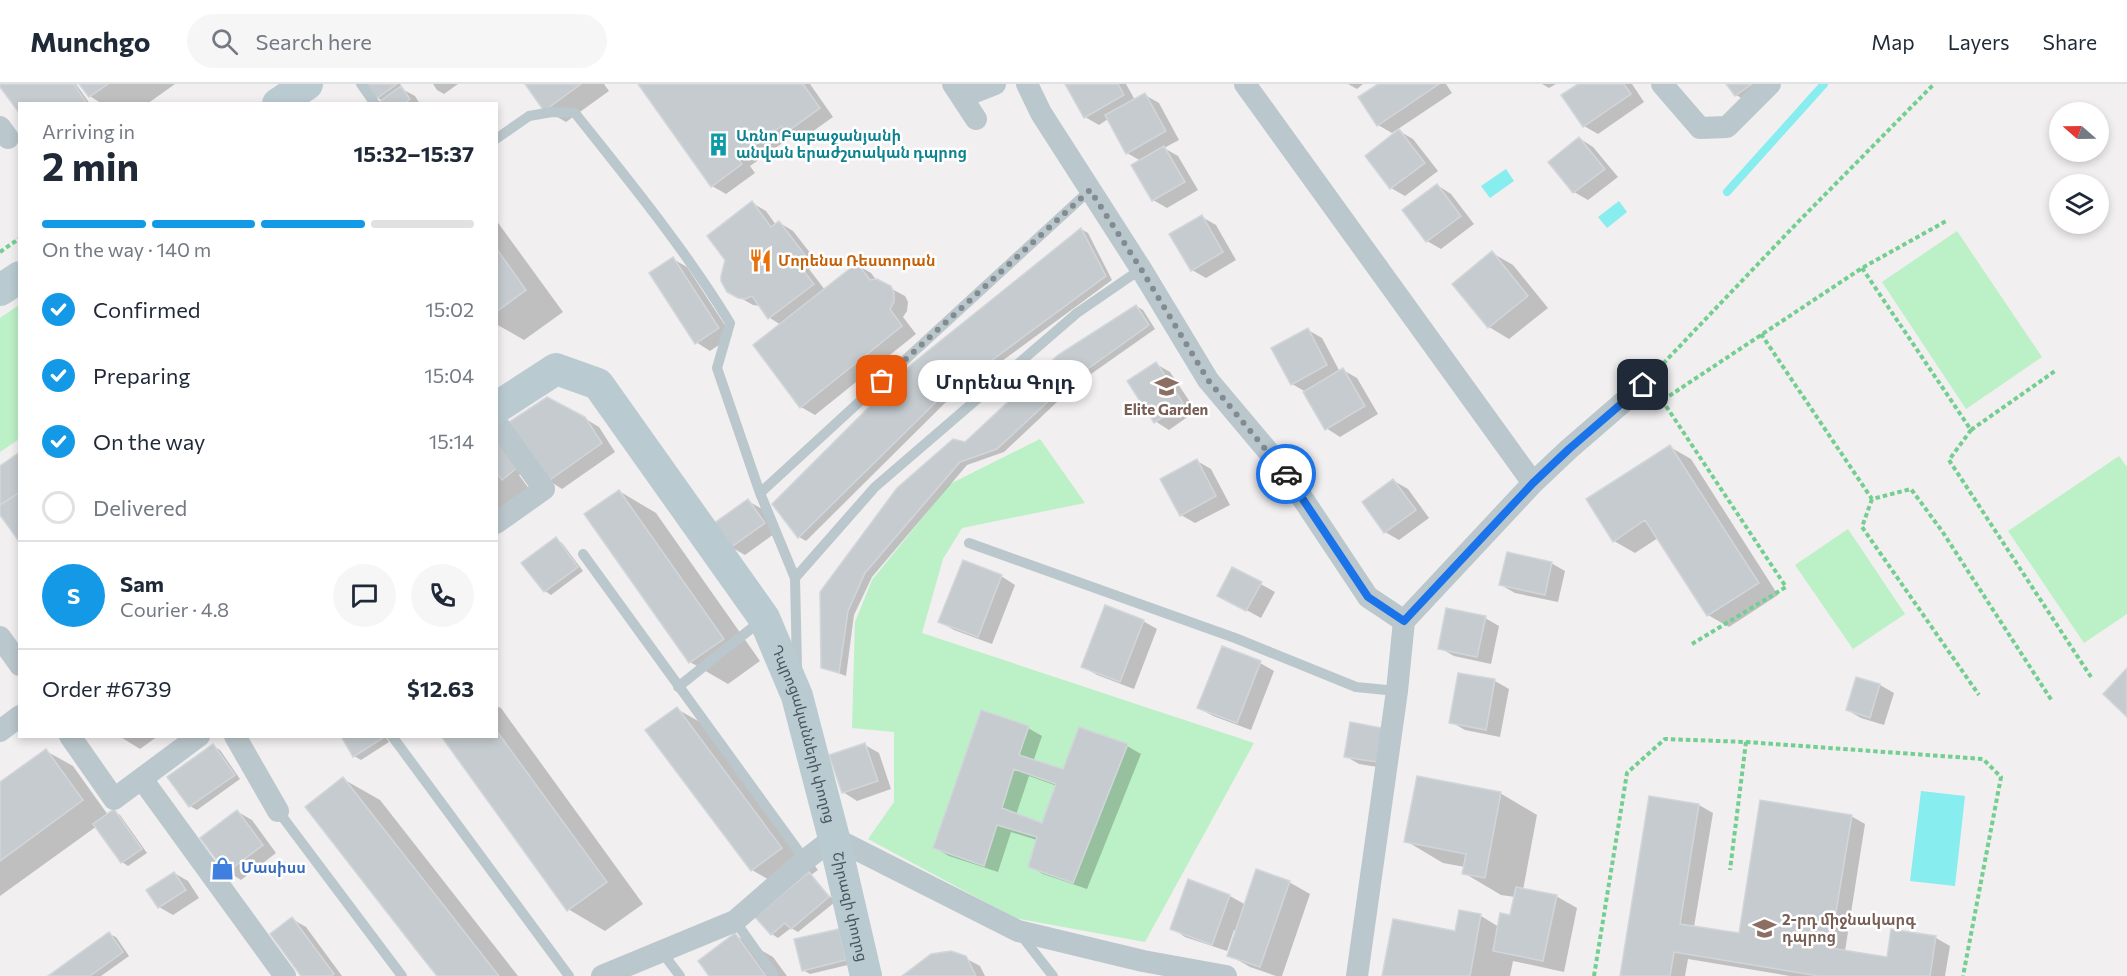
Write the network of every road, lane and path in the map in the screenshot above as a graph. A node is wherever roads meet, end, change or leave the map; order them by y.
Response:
1 (307, 84) edge
2 (361, 84) edge
3 (995, 84) edge
4 (1027, 84) edge
5 (1245, 84) edge
6 (1662, 84) edge
7 (1770, 84) edge
8 (1934, 84) edge
9 (957, 90) edge
10 (281, 102) edge
11 (374, 102) edge
12 (976, 119) dead end
13 (498, 138) edge
14 (1090, 190) junction
15 (1948, 220) dead end
16 (18, 239) edge
17 (0, 252) edge
18 (1862, 268) junction
19 (1141, 269) junction
20 (18, 278) edge
21 (0, 290) edge
22 (1761, 334) junction
23 (2055, 371) dead end
24 (1643, 385) junction
25 (1662, 400) junction
26 (498, 407) edge
27 (498, 426) edge
28 (1971, 430) junction
29 (1533, 483) junction
30 (760, 493) junction
31 (1872, 499) junction
32 (498, 522) edge
33 (969, 543) dead end
34 (583, 554) dead end
35 (795, 578) junction
36 (764, 618) junction
37 (1404, 621) junction
38 (0, 637) edge
39 (1692, 644) dead end
40 (18, 661) edge
41 (2091, 677) dead end
42 (678, 687) junction
43 (1397, 691) junction
44 (1979, 695) dead end
45 (797, 696) junction
46 (2052, 701) dead end
47 (18, 718) edge
48 (0, 731) edge
49 (71, 738) edge
50 (196, 738) edge
51 (236, 738) edge
52 (393, 738) edge
53 (1746, 742) junction
54 (142, 779) junction
55 (278, 811) joint
56 (834, 838) junction
57 (805, 860) junction
58 (1730, 870) dead end
59 (735, 921) junction
60 (1018, 931) junction
61 (661, 951) junction
62 (1149, 969) edge
63 (285, 976) edge
64 (402, 976) edge
65 (569, 976) edge
66 (602, 976) edge
67 (680, 976) edge
68 (774, 976) edge
69 (866, 976) edge
70 (1053, 976) edge
71 (1226, 976) edge
72 (1357, 976) edge
73 (1594, 976) edge
74 (1964, 976) edge

1 - 10 street
2 - 11 lane
3 - 9 street
4 - 14 street
5 - 29 street
6 - 7 street
8 - 24 path
9 - 12 street
13 - 30 lane
14 - 19 street
14 - 30 lane
15 - 18 path
16 - 17 path
18 - 22 path
18 - 28 path
19 - 35 lane
19 - 37 street
20 - 21 street
22 - 25 path
22 - 31 path
23 - 28 path
24 - 25 path
24 - 29 street
25 - 39 path
26 - 36 street, Դպրոցականների փողոց
27 - 32 street
28 - 41 path
29 - 37 street
30 - 35 lane
31 - 44 path
31 - 46 path
33 - 43 lane
34 - 42 lane
35 - 45 lane
36 - 42 lane
36 - 45 street, Դպրոցականների փողոց
37 - 43 street
38 - 40 street
42 - 57 lane
43 - 72 street
45 - 56 street, Դպրոցականների փողոց
47 - 48 street
49 - 54 street
50 - 54 street
51 - 55 street
52 - 65 lane
53 - 58 path
53 - 73 path
53 - 74 path
54 - 63 street
55 - 64 lane
56 - 57 street
56 - 60 street, Դպրոցականների փողոց
56 - 69 street, Շիրազի փողոց
57 - 59 street
59 - 61 street
59 - 68 lane
60 - 62 street, Դպրոցականների փողոց
60 - 70 lane
61 - 66 street
61 - 67 lane
62 - 71 street, Դպրոցականների փողոց

